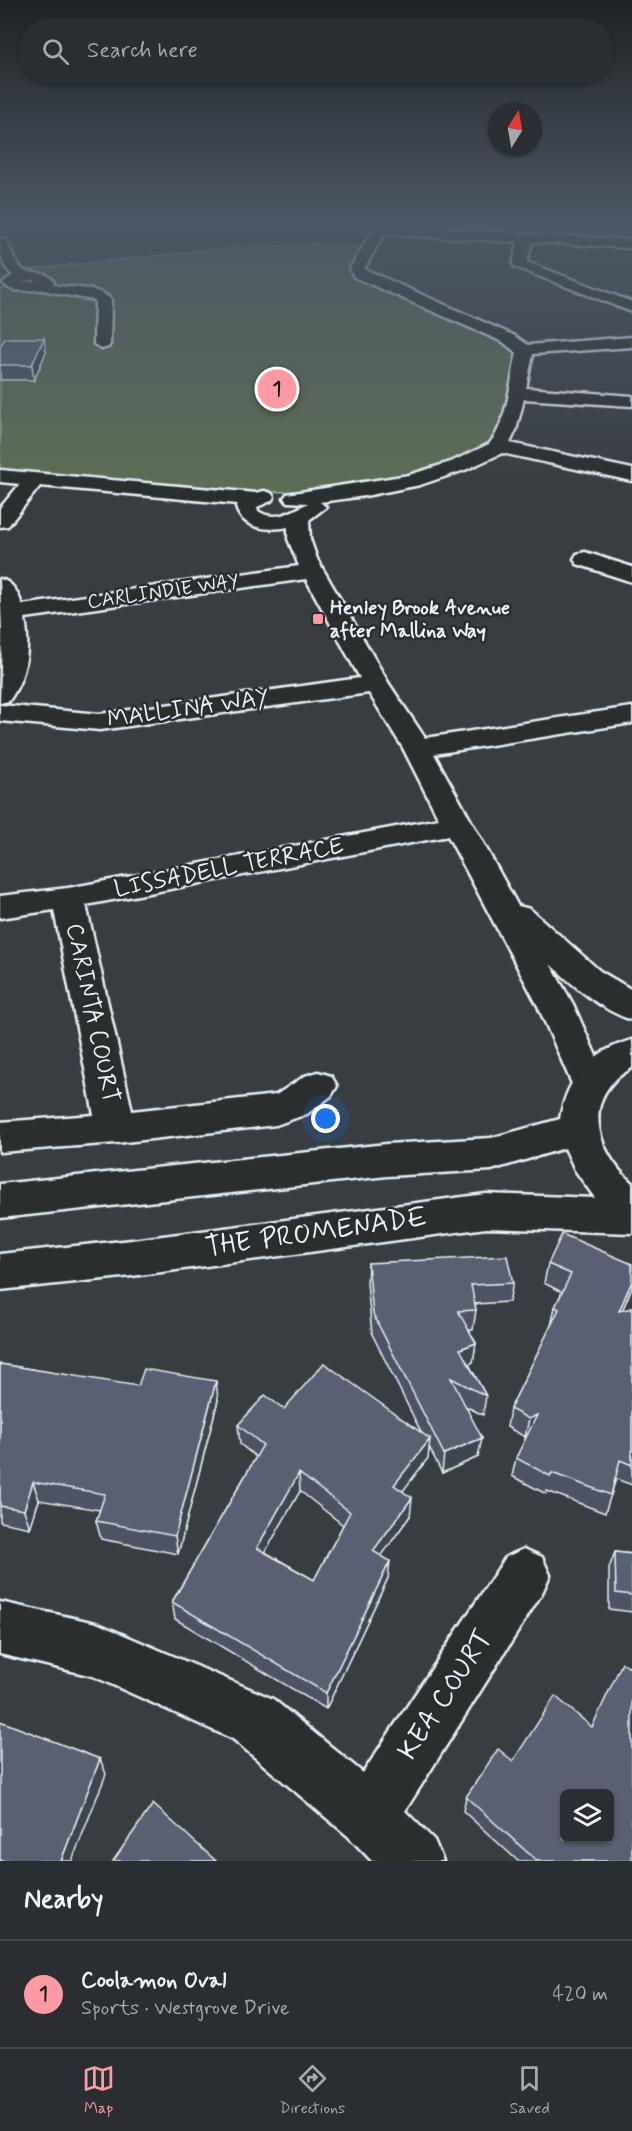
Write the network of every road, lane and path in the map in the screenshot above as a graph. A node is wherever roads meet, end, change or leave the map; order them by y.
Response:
1 (103, 312) edge
2 (446, 312) edge
3 (632, 342) edge
4 (102, 344) dead end
5 (523, 350) junction
6 (515, 393) junction
7 (632, 401) edge
8 (498, 446) junction
9 (632, 475) edge
10 (0, 476) edge
11 (35, 479) junction
12 (10, 495) edge
13 (300, 509) junction
14 (258, 512) junction
15 (0, 521) edge
16 (585, 559) dead end
17 (309, 565) junction
18 (632, 575) edge
19 (0, 586) edge
20 (13, 614) junction
21 (376, 684) junction
22 (0, 695) edge
23 (0, 713) edge
24 (632, 715) edge
25 (417, 748) junction
26 (457, 825) junction
27 (493, 888) junction
28 (68, 898) junction
29 (0, 907) edge
30 (632, 1006) edge
31 (632, 1053) edge
32 (589, 1083) junction
33 (318, 1086) dead end
34 (116, 1128) junction
35 (578, 1130) junction
36 (0, 1137) edge
37 (0, 1201) edge
38 (632, 1206) edge
39 (632, 1216) edge
40 (0, 1272) edge
41 (524, 1575) dead end
42 (0, 1628) edge
43 (369, 1815) junction
44 (413, 1861) edge

1 - 4 street
2 - 5 street
3 - 5 street
5 - 6 street
6 - 7 street
6 - 8 street
8 - 9 street
8 - 13 street
10 - 11 street
11 - 12 street
11 - 14 street
12 - 14 street
12 - 15 street
13 - 14 street
13 - 17 street
14 - 17 street
16 - 18 street
17 - 20 street, CARLINDIE WAY
17 - 21 street
19 - 20 street
20 - 22 street
21 - 23 street, MALLINA WAY
21 - 25 street
24 - 25 street
25 - 26 street
26 - 27 street
26 - 28 street, LISSADELL TERRACE
27 - 30 street
27 - 32 street
28 - 29 street, LISSADELL TERRACE
28 - 34 street, CARINTA COURT
31 - 32 street
32 - 35 street
33 - 34 street, CARINTA COURT
34 - 36 street, CARINTA COURT
35 - 37 street
35 - 38 street
39 - 40 street, THE PROMENADE
41 - 43 street, KEA COURT
42 - 43 street
43 - 44 street

